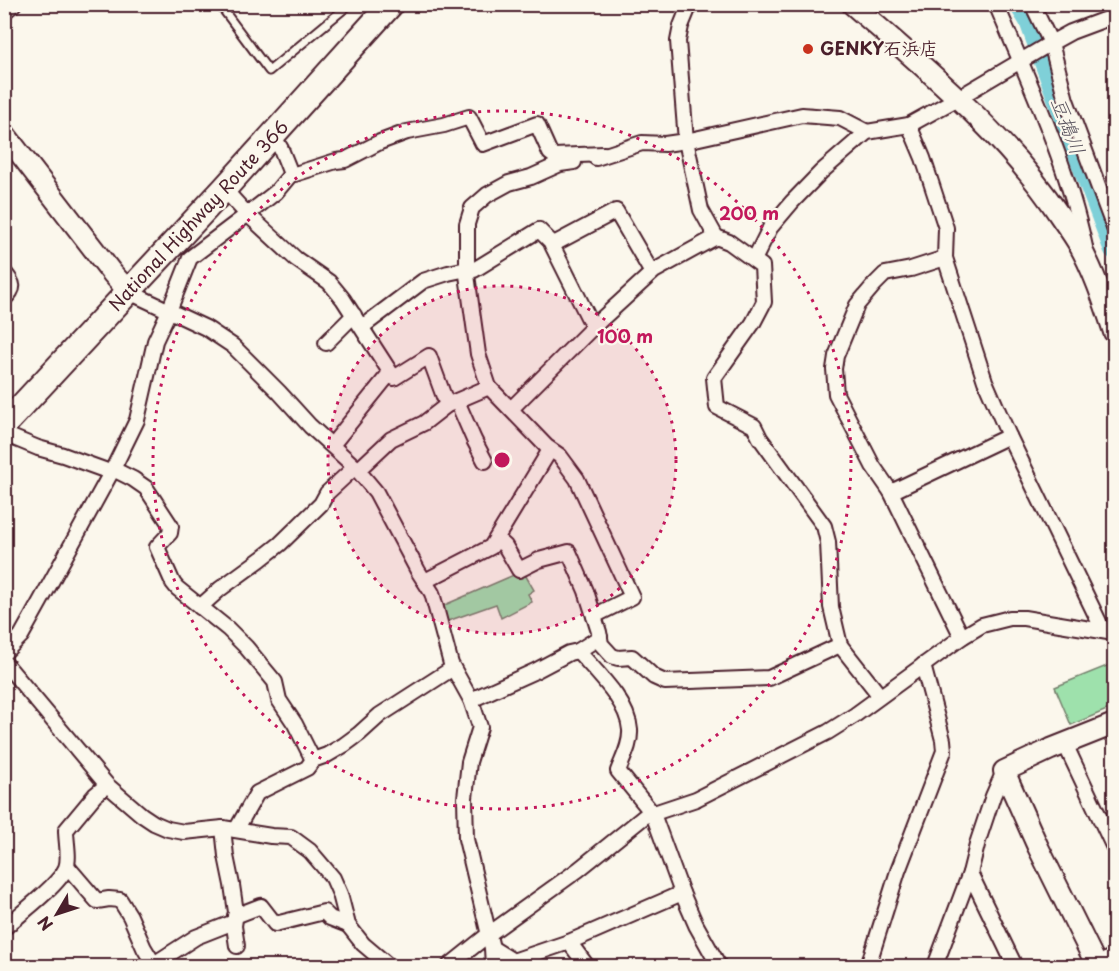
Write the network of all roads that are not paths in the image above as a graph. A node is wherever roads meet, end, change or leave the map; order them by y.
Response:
1 (14, 4) edge
2 (219, 4) edge
3 (350, 4) edge
4 (391, 4) edge
5 (690, 4) edge
6 (852, 4) edge
7 (996, 4) edge
8 (1032, 4) edge
9 (4, 12) edge
10 (1114, 16) edge
11 (1051, 43) junction
12 (1020, 61) junction
13 (958, 98) junction
14 (909, 125) junction
15 (867, 132) junction
16 (4, 133) edge
17 (273, 135) junction
18 (686, 141) junction
19 (604, 154) junction
20 (291, 174) junction
21 (224, 189) junction
22 (249, 214) junction
23 (1114, 228) edge
24 (716, 237) junction
25 (554, 244) junction
26 (945, 258) junction
27 (754, 260) junction
28 (1088, 263) junction
29 (467, 269) junction
30 (4, 272) edge
31 (652, 273) junction
32 (129, 292) junction
33 (4, 299) edge
34 (169, 311) junction
35 (354, 315) junction
36 (362, 327) junction
37 (593, 327) junction
38 (1114, 332) edge
39 (326, 343) dead end
40 (390, 373) junction
41 (489, 387) junction
42 (452, 403) junction
43 (511, 409) junction
44 (4, 425) edge
45 (4, 434) edge
46 (1009, 436) junction
47 (332, 445) junction
48 (550, 450) junction
49 (485, 461) dead end
50 (356, 468) junction
51 (111, 470) junction
52 (891, 492) junction
53 (498, 539) junction
54 (425, 581) junction
55 (200, 607) junction
56 (594, 616) junction
57 (1109, 631) edge
58 (600, 637) junction
59 (962, 637) junction
60 (840, 645) junction
61 (578, 651) junction
62 (4, 653) edge
63 (4, 662) edge
64 (923, 665) junction
65 (453, 668) junction
66 (880, 696) junction
67 (471, 700) junction
68 (1114, 724) edge
69 (1065, 744) junction
70 (313, 760) junction
71 (1005, 771) junction
72 (108, 785) junction
73 (653, 814) junction
74 (229, 829) junction
75 (1114, 848) edge
76 (67, 866) junction
77 (970, 873) junction
78 (682, 893) junction
79 (235, 919) junction
80 (348, 925) junction
81 (4, 928) edge
82 (489, 934) junction
83 (568, 942) junction
84 (237, 946) dead end
85 (492, 948) junction
86 (1114, 955) edge
87 (940, 962) edge
88 (154, 965) edge
89 (389, 966) edge
90 (449, 966) edge
91 (493, 966) edge
92 (587, 966) edge
93 (719, 966) edge
94 (868, 966) edge
95 (1015, 966) edge
96 (1097, 966) edge

1 - 9 street
2 - 3 lane
4 - 17 highway, National Highway Route 366
5 - 18 street
6 - 13 street
7 - 12 street
8 - 11 street
10 - 11 street
11 - 12 street
11 - 23 street
12 - 13 street
12 - 28 street
13 - 14 street
13 - 28 street
14 - 15 street
14 - 26 street
15 - 18 street
15 - 27 street
16 - 32 street
17 - 20 street
17 - 21 highway, National Highway Route 366
18 - 19 street
18 - 24 street
19 - 20 street
19 - 29 street
20 - 22 street
21 - 22 street
21 - 32 highway, National Highway Route 366
22 - 34 street
22 - 35 street
24 - 27 street
24 - 31 street
25 - 29 street
25 - 31 street
25 - 37 street
26 - 46 street
26 - 52 street
27 - 60 street
28 - 38 street
29 - 36 street
29 - 41 street
30 - 33 street
31 - 37 street
32 - 34 street
32 - 44 highway, National Highway Route 366
34 - 47 street
34 - 51 street
35 - 36 street
35 - 39 street
36 - 40 street
37 - 43 street
40 - 42 street
40 - 47 street
41 - 42 street
41 - 43 street
42 - 49 street
42 - 50 street
43 - 48 street
45 - 51 street
46 - 52 street
46 - 57 street
47 - 50 street
48 - 53 street
48 - 56 street
50 - 54 street
50 - 55 street
51 - 55 street
51 - 62 street
52 - 59 street
53 - 54 street
53 - 56 street
54 - 65 street
55 - 70 street
56 - 58 street
57 - 59 street
58 - 60 street
58 - 61 street
59 - 64 street
60 - 66 street
61 - 67 street
61 - 73 street
63 - 72 street
64 - 66 street
64 - 94 street
65 - 67 street
65 - 70 street
66 - 73 street
67 - 82 street
68 - 69 street
69 - 71 street
69 - 75 street
70 - 74 street
71 - 77 street
71 - 96 street
72 - 74 street
72 - 76 street
73 - 78 street
73 - 82 street
74 - 79 street
74 - 80 street
76 - 81 street
76 - 88 street
77 - 87 street
77 - 95 street
78 - 83 street
78 - 93 street
79 - 80 street
79 - 84 street
79 - 88 street
80 - 89 street
82 - 85 street
82 - 90 street
83 - 85 street
83 - 92 street
85 - 91 street
86 - 96 street

